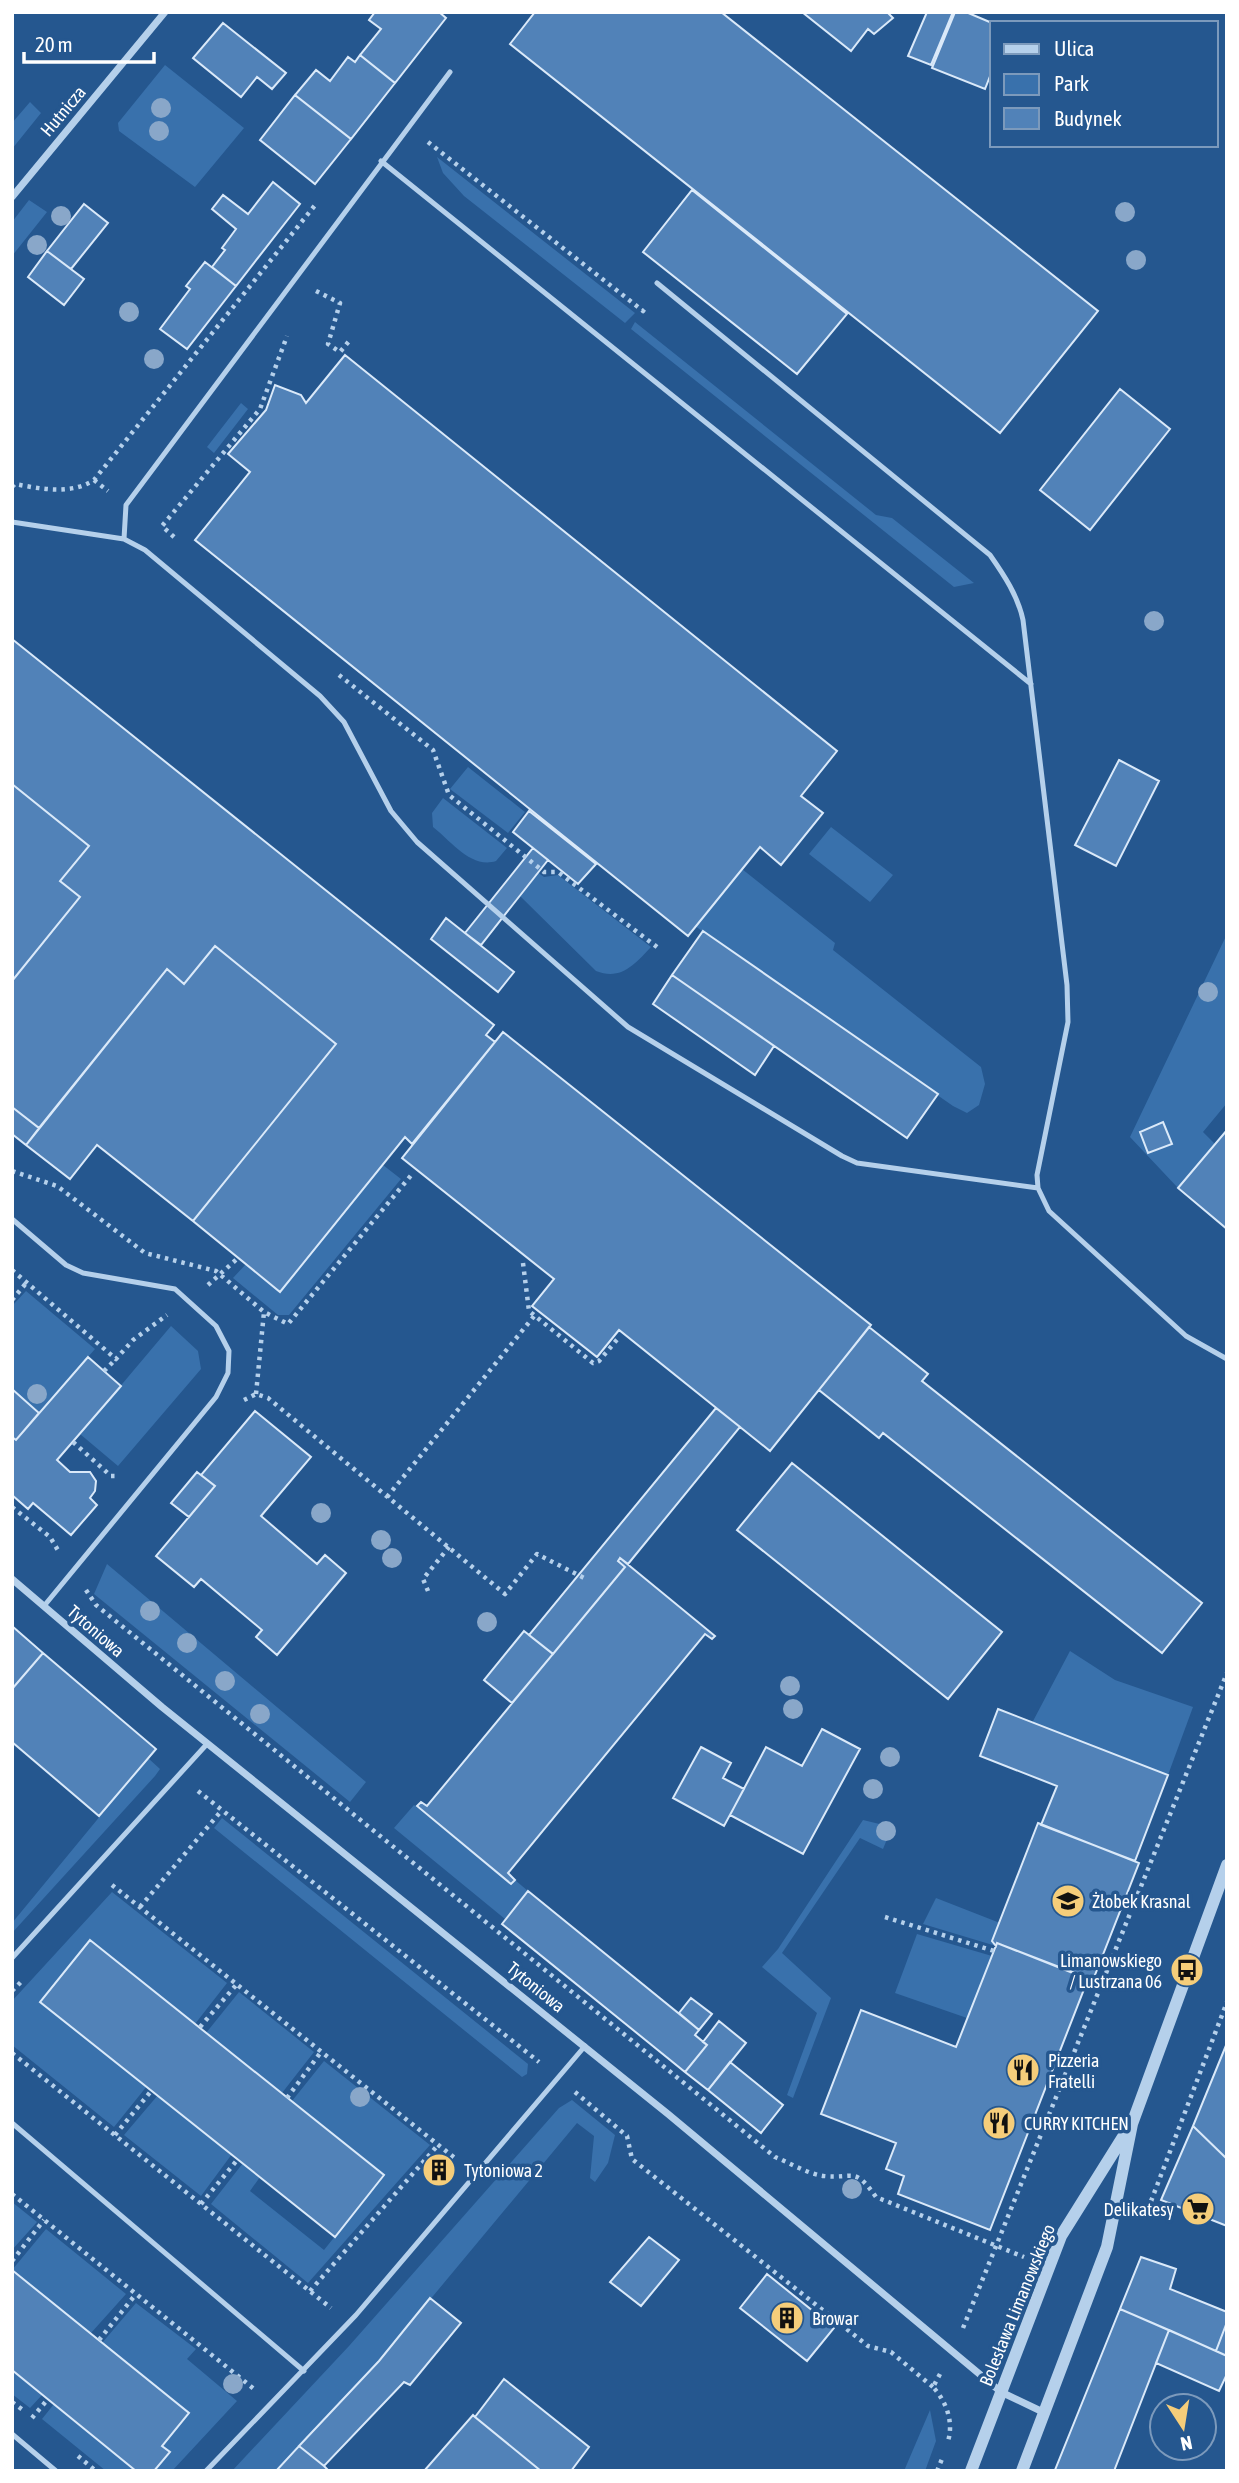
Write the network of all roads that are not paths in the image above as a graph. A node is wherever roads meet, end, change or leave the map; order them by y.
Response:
1 (166, 12) edge
2 (450, 72) dead end
3 (382, 161) junction
4 (12, 197) edge
5 (657, 283) dead end
6 (12, 522) edge
7 (124, 539) junction
8 (1031, 684) junction
9 (1038, 1188) junction
10 (12, 1219) edge
11 (1227, 1359) edge
12 (12, 1579) edge
13 (44, 1606) junction
14 (207, 1744) junction
15 (1227, 1865) edge
16 (12, 1958) edge
17 (585, 2046) junction
18 (12, 2123) edge
19 (1132, 2124) junction
20 (304, 2371) junction
21 (1001, 2392) junction
22 (1045, 2413) junction
23 (12, 2434) edge
24 (56, 2471) edge
25 (206, 2471) edge
26 (971, 2471) edge
27 (1023, 2471) edge

1 - 4 street, Hutnicza
2 - 3 lane
3 - 7 lane
3 - 8 lane
5 - 8 lane
6 - 7 lane
7 - 9 lane
8 - 9 lane
9 - 11 lane
10 - 13 lane
12 - 13 street, Tytoniowa
13 - 14 street, Tytoniowa
14 - 16 lane
14 - 17 street, Tytoniowa
15 - 19 street, Bolesława Limanowskiego
17 - 20 lane
17 - 21 street, Tytoniowa
18 - 20 lane
19 - 21 street, Bolesława Limanowskiego
19 - 22 street, Bolesława Limanowskiego
20 - 25 lane
21 - 22 street, Tytoniowa
21 - 26 street, Bolesława Limanowskiego
22 - 27 street, Bolesława Limanowskiego
23 - 24 lane

